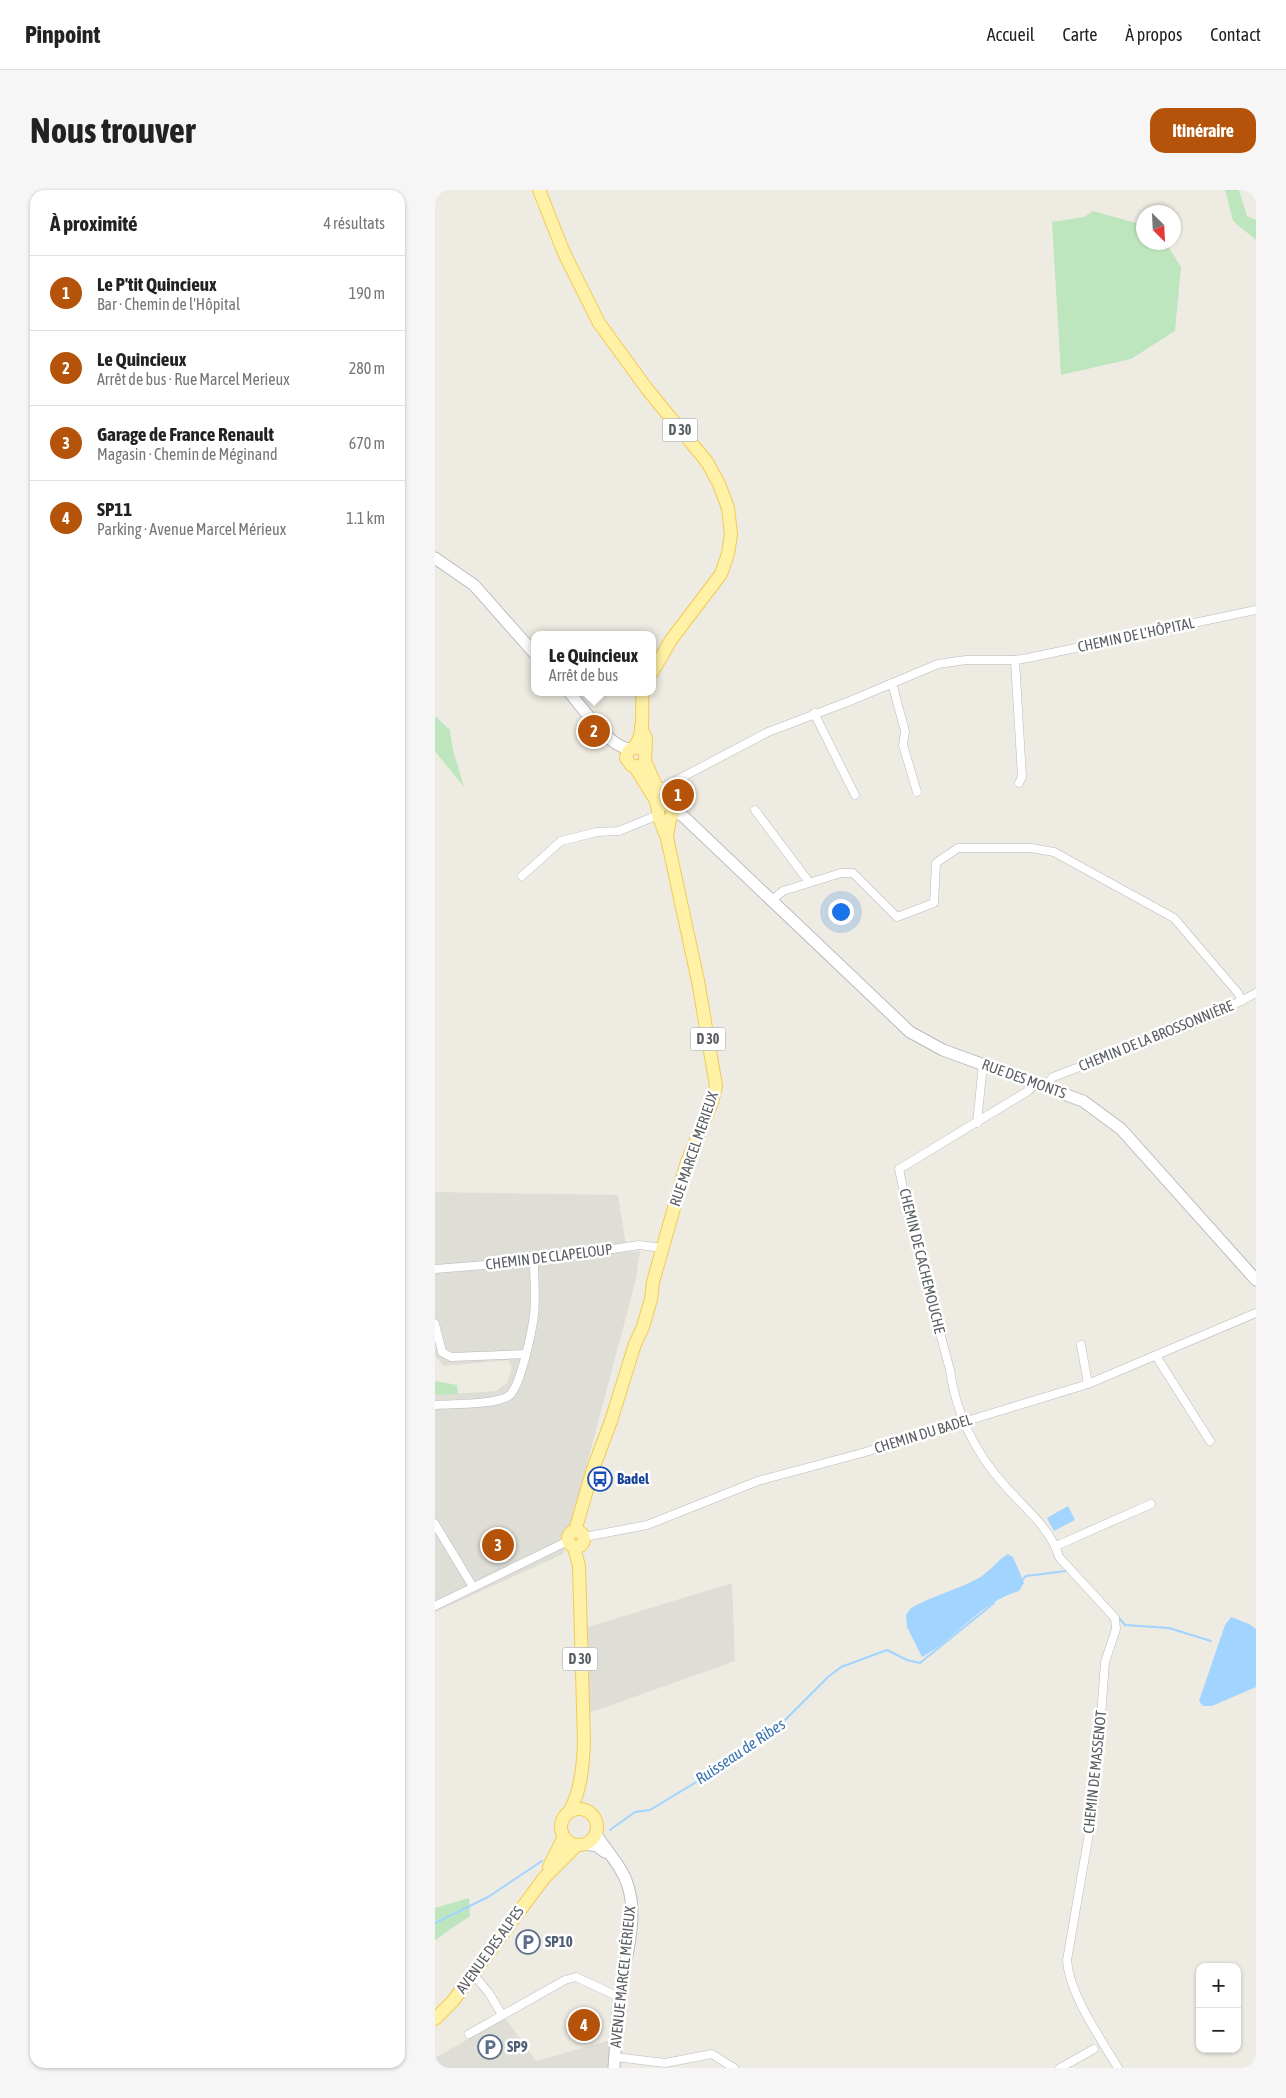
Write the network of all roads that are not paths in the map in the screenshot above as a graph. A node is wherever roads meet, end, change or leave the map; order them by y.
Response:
1 (539, 190) edge
2 (435, 558) edge
3 (1256, 610) edge
4 (531, 649) edge
5 (1015, 660) junction
6 (656, 666) edge
7 (892, 682) junction
8 (572, 696) edge
9 (643, 696) edge
10 (814, 713) junction
11 (636, 755) junction
12 (1019, 783) dead end
13 (658, 790) junction
14 (917, 792) dead end
15 (855, 795) dead end
16 (755, 810) dead end
17 (665, 814) junction
18 (522, 876) dead end
19 (809, 882) junction
20 (771, 902) junction
21 (1256, 993) edge
22 (1242, 1001) junction
23 (983, 1064) junction
24 (1041, 1084) junction
25 (977, 1123) junction
26 (663, 1248) junction
27 (534, 1261) junction
28 (435, 1269) edge
29 (1256, 1280) edge
30 (1256, 1313) edge
31 (435, 1324) edge
32 (1081, 1345) dead end
33 (526, 1354) junction
34 (1157, 1356) junction
35 (1088, 1384) junction
36 (435, 1406) edge
37 (963, 1422) junction
38 (1210, 1441) dead end
39 (1151, 1504) dead end
40 (436, 1527) edge
41 (575, 1539) junction
42 (1056, 1546) junction
43 (473, 1587) junction
44 (435, 1606) edge
45 (581, 1772) junction
46 (587, 1811) junction
47 (569, 1812) junction
48 (596, 1834) junction
49 (564, 1837) junction
50 (582, 1844) junction
51 (614, 1859) junction
52 (544, 1878) junction
53 (473, 1974) junction
54 (619, 1996) junction
55 (502, 2015) junction
56 (435, 2019) edge
57 (469, 2034) dead end
58 (1094, 2048) dead end
59 (614, 2063) edge
60 (734, 2068) edge
61 (1060, 2068) edge
62 (1118, 2068) edge

1 - 6 main road, D 30
2 - 4 street
3 - 5 street, CHEMIN DE L'HÔPITAL
5 - 7 street, CHEMIN DE L'HÔPITAL
5 - 12 street
7 - 10 street, CHEMIN DE L'HÔPITAL
7 - 14 street
8 - 11 street, RUE MARCEL MERIEUX
9 - 11 main road, D 30
10 - 13 street, CHEMIN DE L'HÔPITAL
10 - 15 street
11 - 13 main road, RUE MARCEL MERIEUX / D 30
11 - 17 main road, RUE MARCEL MERIEUX / D 30
13 - 17 main road, RUE MARCEL MERIEUX / D 30
16 - 19 street
17 - 18 street
17 - 20 street, RUE DES MONTS
17 - 26 main road, RUE MARCEL MERIEUX / D 30
19 - 20 street
19 - 22 street, CHEMIN DE LA BROSSONNIÈRE
20 - 23 street, RUE DES MONTS
21 - 22 street, CHEMIN DE LA BROSSONNIÈRE
22 - 24 street, CHEMIN DE LA BROSSONNIÈRE
23 - 24 street, RUE DES MONTS
23 - 25 street
24 - 25 street, CHEMIN DE CACHEMOUCHE
24 - 29 street, RUE DES MONTS
25 - 37 street, CHEMIN DE CACHEMOUCHE
26 - 27 street, CHEMIN DE CLAPELOUP
26 - 41 main road, RUE MARCEL MERIEUX / D 30
27 - 28 street, CHEMIN DE CLAPELOUP
27 - 33 street
30 - 34 street, CHEMIN DU BADEL
31 - 33 street
32 - 35 street
33 - 36 street
34 - 35 street, CHEMIN DU BADEL
34 - 38 street
35 - 37 street, CHEMIN DU BADEL
37 - 41 street, CHEMIN DU BADEL
37 - 42 street, CHEMIN DE MASSENOT
39 - 42 street
40 - 43 street
41 - 43 street, CHEMIN DU BADEL
41 - 45 main road, D 30
42 - 62 street, CHEMIN DE MASSENOT
43 - 44 street, CHEMIN DU BADEL
45 - 46 main road, D 30
45 - 47 main road, D 30
46 - 47 main road
46 - 48 main road
47 - 49 main road
48 - 50 main road
48 - 51 street, AVENUE MARCEL MÉRIEUX
49 - 50 main road
49 - 52 main road, AVENUE DES ALPES
50 - 51 street, AVENUE MARCEL MÉRIEUX
50 - 52 main road, AVENUE DES ALPES
51 - 54 street, AVENUE MARCEL MÉRIEUX
52 - 53 main road, AVENUE DES ALPES
53 - 55 street
53 - 56 main road, AVENUE DES ALPES
54 - 55 street
54 - 59 street, AVENUE MARCEL MÉRIEUX
55 - 57 street
58 - 61 street
59 - 60 street

